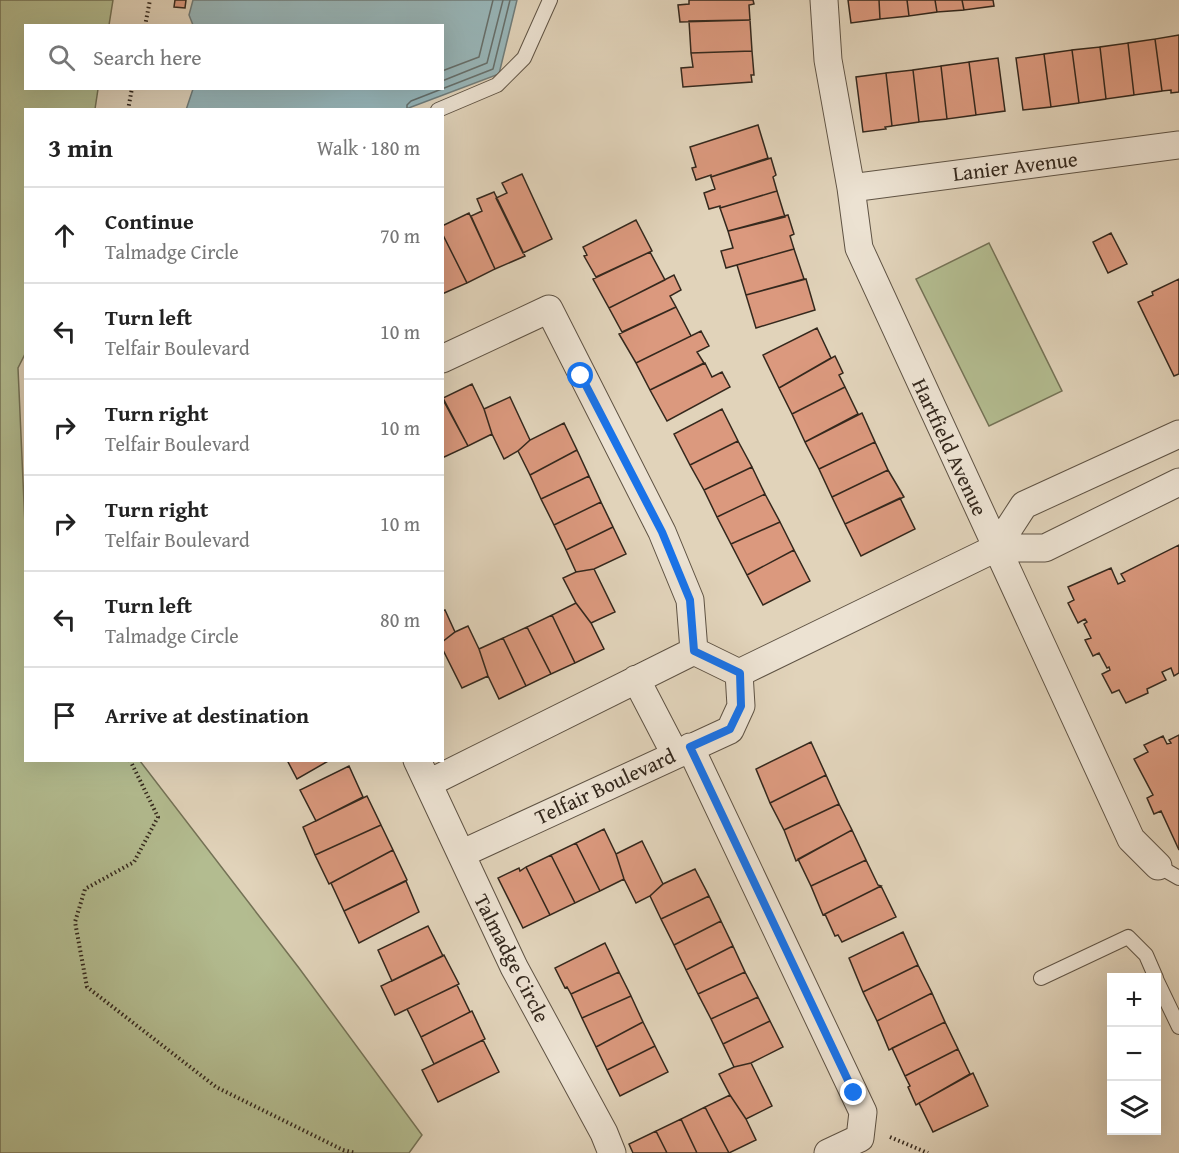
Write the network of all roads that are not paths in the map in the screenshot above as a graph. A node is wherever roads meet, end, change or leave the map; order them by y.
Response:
1 (550, 0) edge
2 (824, 0) edge
3 (443, 108) edge
4 (1179, 145) edge
5 (851, 188) junction
6 (444, 358) edge
7 (1179, 434) edge
8 (1179, 482) edge
9 (996, 548) junction
10 (694, 651) junction
11 (740, 673) junction
12 (636, 679) junction
13 (682, 751) junction
14 (423, 772) edge
15 (461, 854) junction
16 (1168, 872) edge
17 (1154, 973) edge
18 (1041, 978) dead end
19 (1161, 989) edge
20 (1179, 1027) edge
21 (612, 1153) edge
22 (828, 1153) edge

1 - 3 lane
2 - 5 street, Hartfield Avenue
4 - 5 street, Lanier Avenue
5 - 9 street, Hartfield Avenue
6 - 10 street
7 - 9 street
8 - 9 street
9 - 11 street
9 - 16 street, Hartfield Avenue
10 - 11 street
10 - 12 street
11 - 13 street, Telfair Boulevard
12 - 13 street
12 - 14 street
13 - 15 street, Telfair Boulevard
13 - 22 street
14 - 15 street, Talmadge Circle
15 - 21 street, Talmadge Circle
17 - 18 lane
19 - 20 lane

